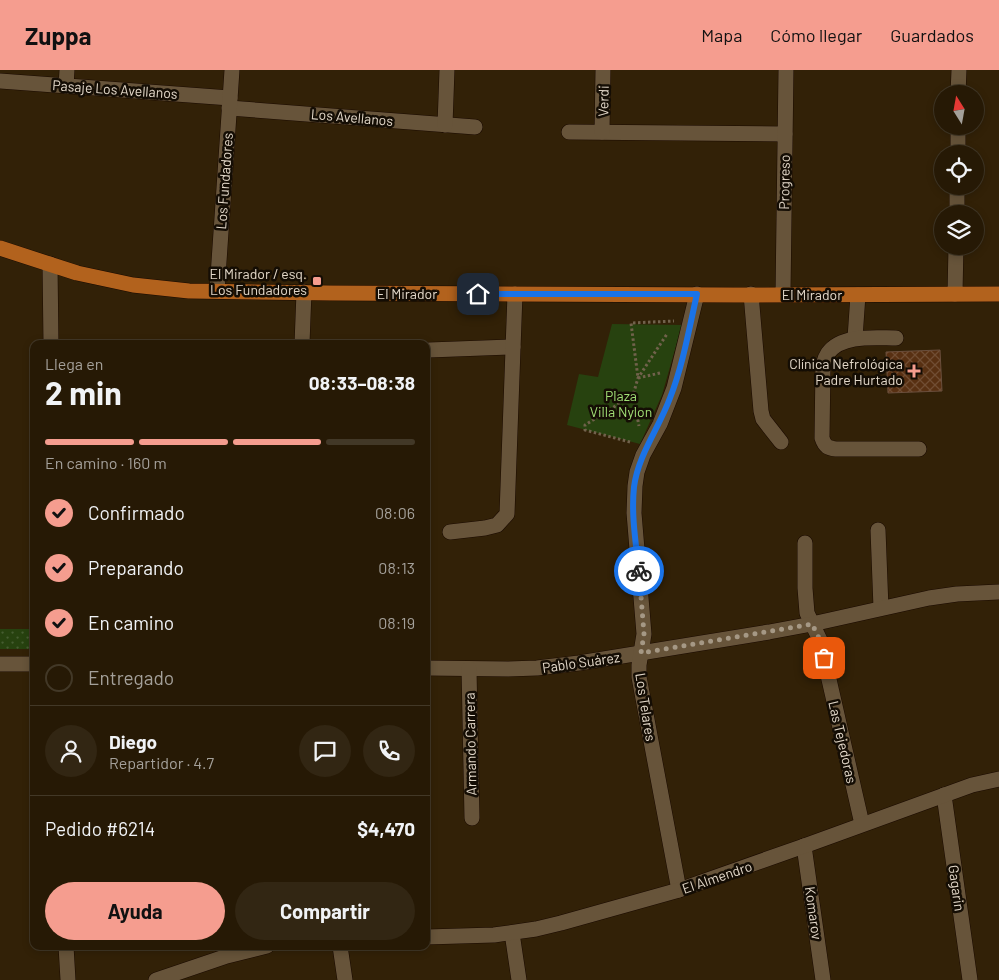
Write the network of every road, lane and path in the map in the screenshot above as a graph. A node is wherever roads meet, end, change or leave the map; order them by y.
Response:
1 (67, 70) edge
2 (232, 70) edge
3 (447, 70) edge
4 (603, 70) edge
5 (786, 70) edge
6 (959, 70) edge
7 (0, 81) edge
8 (958, 85) edge
9 (66, 86) junction
10 (230, 103) junction
11 (445, 125) junction
12 (475, 127) dead end
13 (569, 132) dead end
14 (602, 132) junction
15 (785, 134) junction
16 (0, 248) edge
17 (956, 255) edge
18 (50, 264) junction
19 (217, 292) junction
20 (304, 292) junction
21 (515, 294) junction
22 (697, 294) junction
23 (751, 294) junction
24 (782, 294) junction
25 (858, 294) junction
26 (955, 294) junction
27 (999, 294) edge
28 (856, 338) junction
29 (896, 338) dead end
30 (51, 340) edge
31 (302, 340) edge
32 (513, 347) junction
33 (430, 350) dead end
34 (680, 367) junction
35 (638, 378) junction
36 (633, 395) junction
37 (780, 442) dead end
38 (643, 446) junction
39 (919, 448) dead end
40 (878, 530) dead end
41 (450, 532) dead end
42 (805, 543) dead end
43 (999, 592) edge
44 (881, 608) junction
45 (812, 624) junction
46 (641, 653) junction
47 (0, 664) edge
48 (30, 664) edge
49 (430, 668) edge
50 (469, 669) junction
51 (999, 779) edge
52 (944, 795) junction
53 (472, 818) dead end
54 (862, 824) junction
55 (804, 846) junction
56 (679, 890) junction
57 (512, 933) junction
58 (430, 937) edge
59 (66, 950) edge
60 (251, 950) edge
61 (341, 950) edge
62 (68, 980) edge
63 (156, 980) edge
64 (345, 980) edge
65 (519, 980) edge
66 (823, 980) edge
67 (970, 980) edge

1 - 9 street
2 - 10 street, Los Fundadores
3 - 11 street
4 - 14 street, Verdi
5 - 15 street, Progreso
6 - 8 street
7 - 9 street, Pasaje Los Avellanos
9 - 10 street, Pasaje Los Avellanos
10 - 11 street, Los Avellanos
10 - 19 street, Los Fundadores
11 - 12 street, Los Avellanos
13 - 14 street
14 - 15 street
15 - 24 street, Progreso
16 - 18 main road, El Mirador
17 - 26 street
18 - 19 main road, El Mirador
18 - 30 street
19 - 20 main road, El Mirador
20 - 21 main road, El Mirador
20 - 31 street
21 - 22 main road, El Mirador
21 - 32 street
22 - 23 main road, El Mirador
22 - 34 street, Los Telares
23 - 24 main road, El Mirador
23 - 37 street
24 - 25 main road, El Mirador
25 - 26 main road, El Mirador
25 - 28 street
26 - 27 main road, El Mirador
28 - 29 street
28 - 39 street
32 - 33 street
32 - 41 street
34 - 35 path
34 - 38 street, Los Telares
35 - 35 path
35 - 36 path
36 - 38 path
36 - 38 path
38 - 46 street, Los Telares
40 - 44 street
42 - 45 street, Las Tejedoras
43 - 44 street, Pablo Suárez
44 - 45 street, Pablo Suárez
45 - 46 street, Pablo Suárez
45 - 54 street, Las Tejedoras
46 - 50 street, Pablo Suárez
46 - 56 street, Los Telares
47 - 48 street
49 - 50 street, Pablo Suárez
50 - 53 street, Armando Carrera
51 - 52 street, El Almendro
52 - 54 street, El Almendro
52 - 67 street, Gagarin
54 - 55 street, El Almendro
55 - 56 street, El Almendro
55 - 66 street, Komarov
56 - 57 street, El Almendro
57 - 58 street, El Almendro
57 - 65 street
59 - 62 street
60 - 63 street
61 - 64 street

